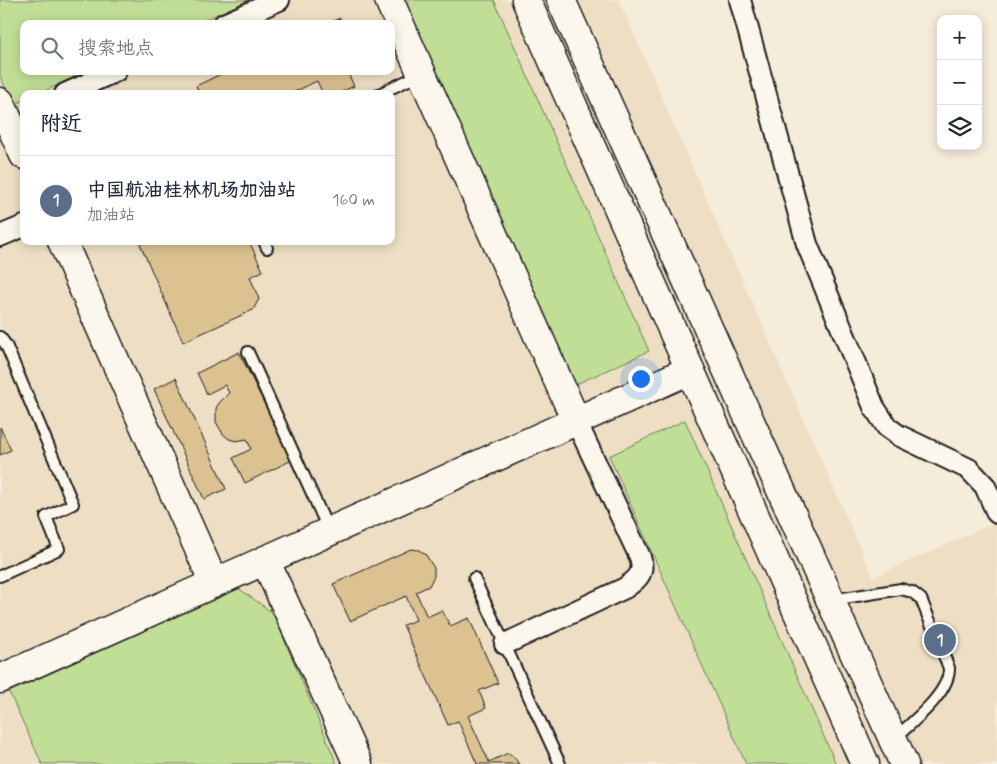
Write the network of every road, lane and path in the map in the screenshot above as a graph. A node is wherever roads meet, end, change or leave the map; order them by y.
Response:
1 (279, 0) edge
2 (389, 0) edge
3 (526, 0) edge
4 (561, 0) edge
5 (740, 0) edge
6 (233, 20) edge
7 (422, 74) junction
8 (107, 75) edge
9 (74, 90) edge
10 (388, 90) edge
11 (10, 111) edge
12 (20, 142) edge
13 (20, 228) edge
14 (0, 236) edge
15 (64, 245) edge
16 (0, 337) edge
17 (248, 352) dead end
18 (690, 370) junction
19 (576, 421) junction
20 (997, 513) edge
21 (329, 532) junction
22 (265, 560) junction
23 (0, 576) edge
24 (474, 578) dead end
25 (214, 583) junction
26 (829, 600) junction
27 (505, 644) junction
28 (0, 679) edge
29 (899, 752) edge
30 (358, 764) edge
31 (560, 764) edge
32 (865, 764) edge

1 - 6 street
2 - 7 main road
3 - 18 main road
4 - 26 main road
5 - 20 street
7 - 10 lane
7 - 19 main road
8 - 9 street
11 - 12 main road
13 - 14 street
15 - 25 main road
16 - 23 lane
17 - 21 lane
18 - 19 main road
18 - 32 main road
19 - 21 main road
19 - 27 street
21 - 22 main road
22 - 25 main road
22 - 30 main road
24 - 27 lane
25 - 28 main road
26 - 29 main road
26 - 29 lane
27 - 31 lane

